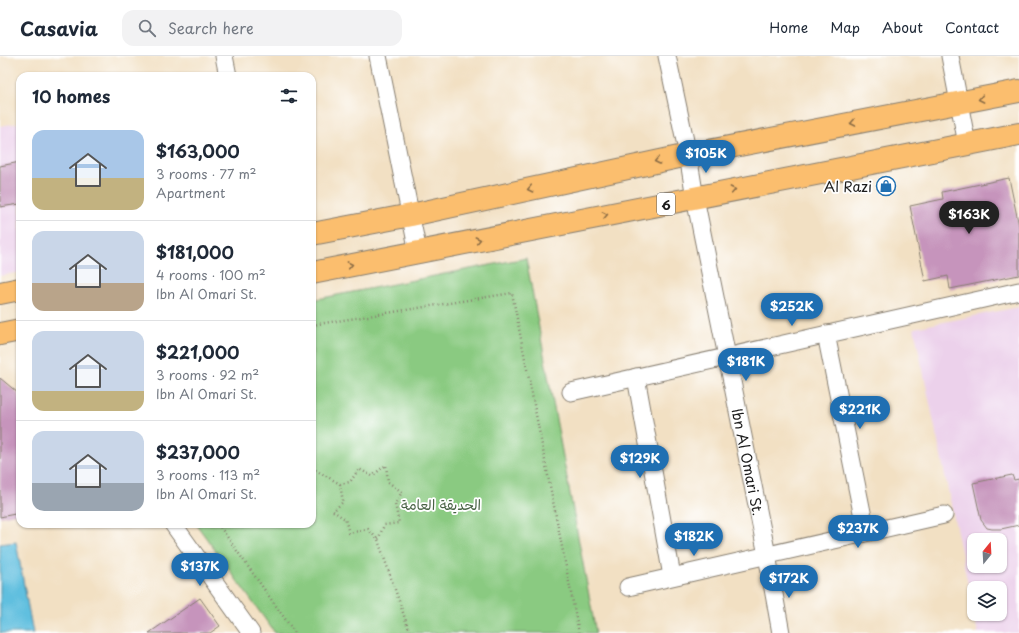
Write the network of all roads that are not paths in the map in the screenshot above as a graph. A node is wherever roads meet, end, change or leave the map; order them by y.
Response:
1 (224, 56) edge
2 (378, 56) edge
3 (667, 56) edge
4 (950, 56) edge
5 (227, 72) edge
6 (1019, 91) edge
7 (959, 103) junction
8 (1019, 134) edge
9 (967, 144) junction
10 (688, 155) junction
11 (695, 198) junction
12 (411, 214) junction
13 (316, 233) edge
14 (418, 252) junction
15 (316, 272) edge
16 (16, 290) edge
17 (1019, 291) edge
18 (0, 293) edge
19 (16, 331) edge
20 (0, 334) edge
21 (826, 334) junction
22 (726, 357) junction
23 (636, 377) junction
24 (571, 392) dead end
25 (944, 515) dead end
26 (176, 528) edge
27 (866, 532) junction
28 (767, 555) junction
29 (672, 576) junction
30 (628, 587) dead end
31 (251, 633) edge
32 (781, 633) edge

1 - 5 street
2 - 12 street
3 - 10 street, Ibn Al Omari St.
4 - 7 street
6 -> 7 highway
7 - 9 street
7 -> 10 highway
8 - 9 highway, 6
11 -> 9 highway, 6
10 - 11 street, Ibn Al Omari St.
10 -> 12 highway
14 -> 11 highway, 6
11 - 22 street, Ibn Al Omari St.
12 - 13 highway
12 - 14 street
15 -> 14 highway, 6
16 - 18 highway
17 - 21 street
19 - 20 highway
21 - 22 street
21 - 27 street
22 - 23 street
22 - 28 street, Ibn Al Omari St.
23 - 24 street
23 - 29 street
25 - 27 street
26 - 31 street
27 - 28 street
28 - 29 street
28 - 32 street, Ibn Al Omari St.
29 - 30 street

